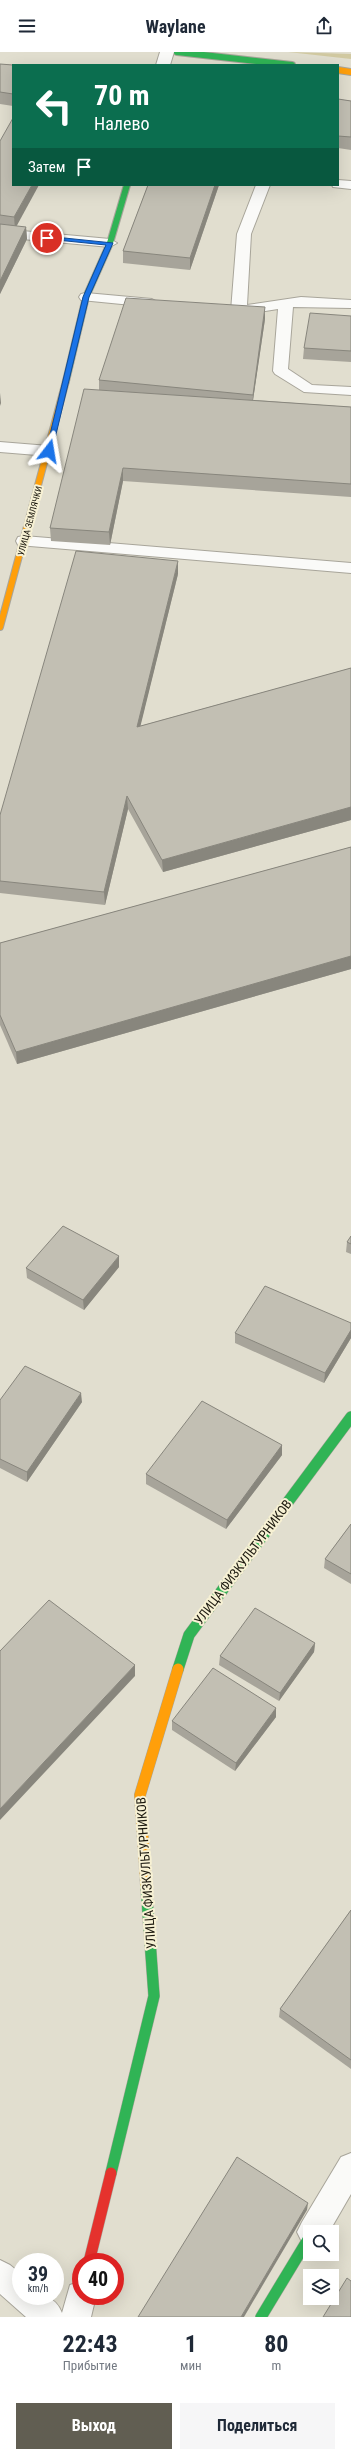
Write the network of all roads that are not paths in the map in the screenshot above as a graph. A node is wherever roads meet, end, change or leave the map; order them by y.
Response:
1 (167, 52) edge
2 (176, 52) edge
3 (163, 64) edge
4 (283, 64) edge
5 (339, 70) edge
6 (351, 72) edge
7 (339, 184) edge
8 (351, 185) edge
9 (127, 186) edge
10 (263, 186) edge
11 (0, 233) edge
12 (110, 243) junction
13 (86, 297) junction
14 (286, 303) junction
15 (162, 304) edge
16 (351, 304) edge
17 (224, 309) edge
18 (239, 311) junction
19 (351, 391) edge
20 (0, 447) edge
21 (49, 451) junction
22 (24, 541) junction
23 (351, 568) edge
24 (0, 627) edge
25 (351, 1417) edge
26 (351, 2168) edge
27 (316, 2225) edge
28 (303, 2248) edge
29 (91, 2253) edge
30 (0, 2275) edge
31 (12, 2285) edge
32 (35, 2305) edge
33 (79, 2305) edge
34 (49, 2317) edge
35 (76, 2317) edge
36 (261, 2317) edge

1 - 3 street
2 - 4 street
5 - 6 street
7 - 8 lane
9 - 12 street, УЛИЦА ЗЕМЛЯЧКИ
10 - 18 lane
11 - 12 lane
12 - 13 street, УЛИЦА ЗЕМЛЯЧКИ
13 - 15 lane
13 - 21 street, УЛИЦА ЗЕМЛЯЧКИ
14 - 16 lane
14 - 18 lane
14 - 19 lane
17 - 18 lane
20 - 21 lane
21 - 22 street, УЛИЦА ЗЕМЛЯЧКИ
22 - 23 lane
22 - 24 street, УЛИЦА ЗЕМЛЯЧКИ
25 - 29 street, УЛИЦА ФИЗКУЛЬТУРНИКОВ
26 - 27 street
28 - 36 street
30 - 31 street
32 - 34 street
33 - 35 street

